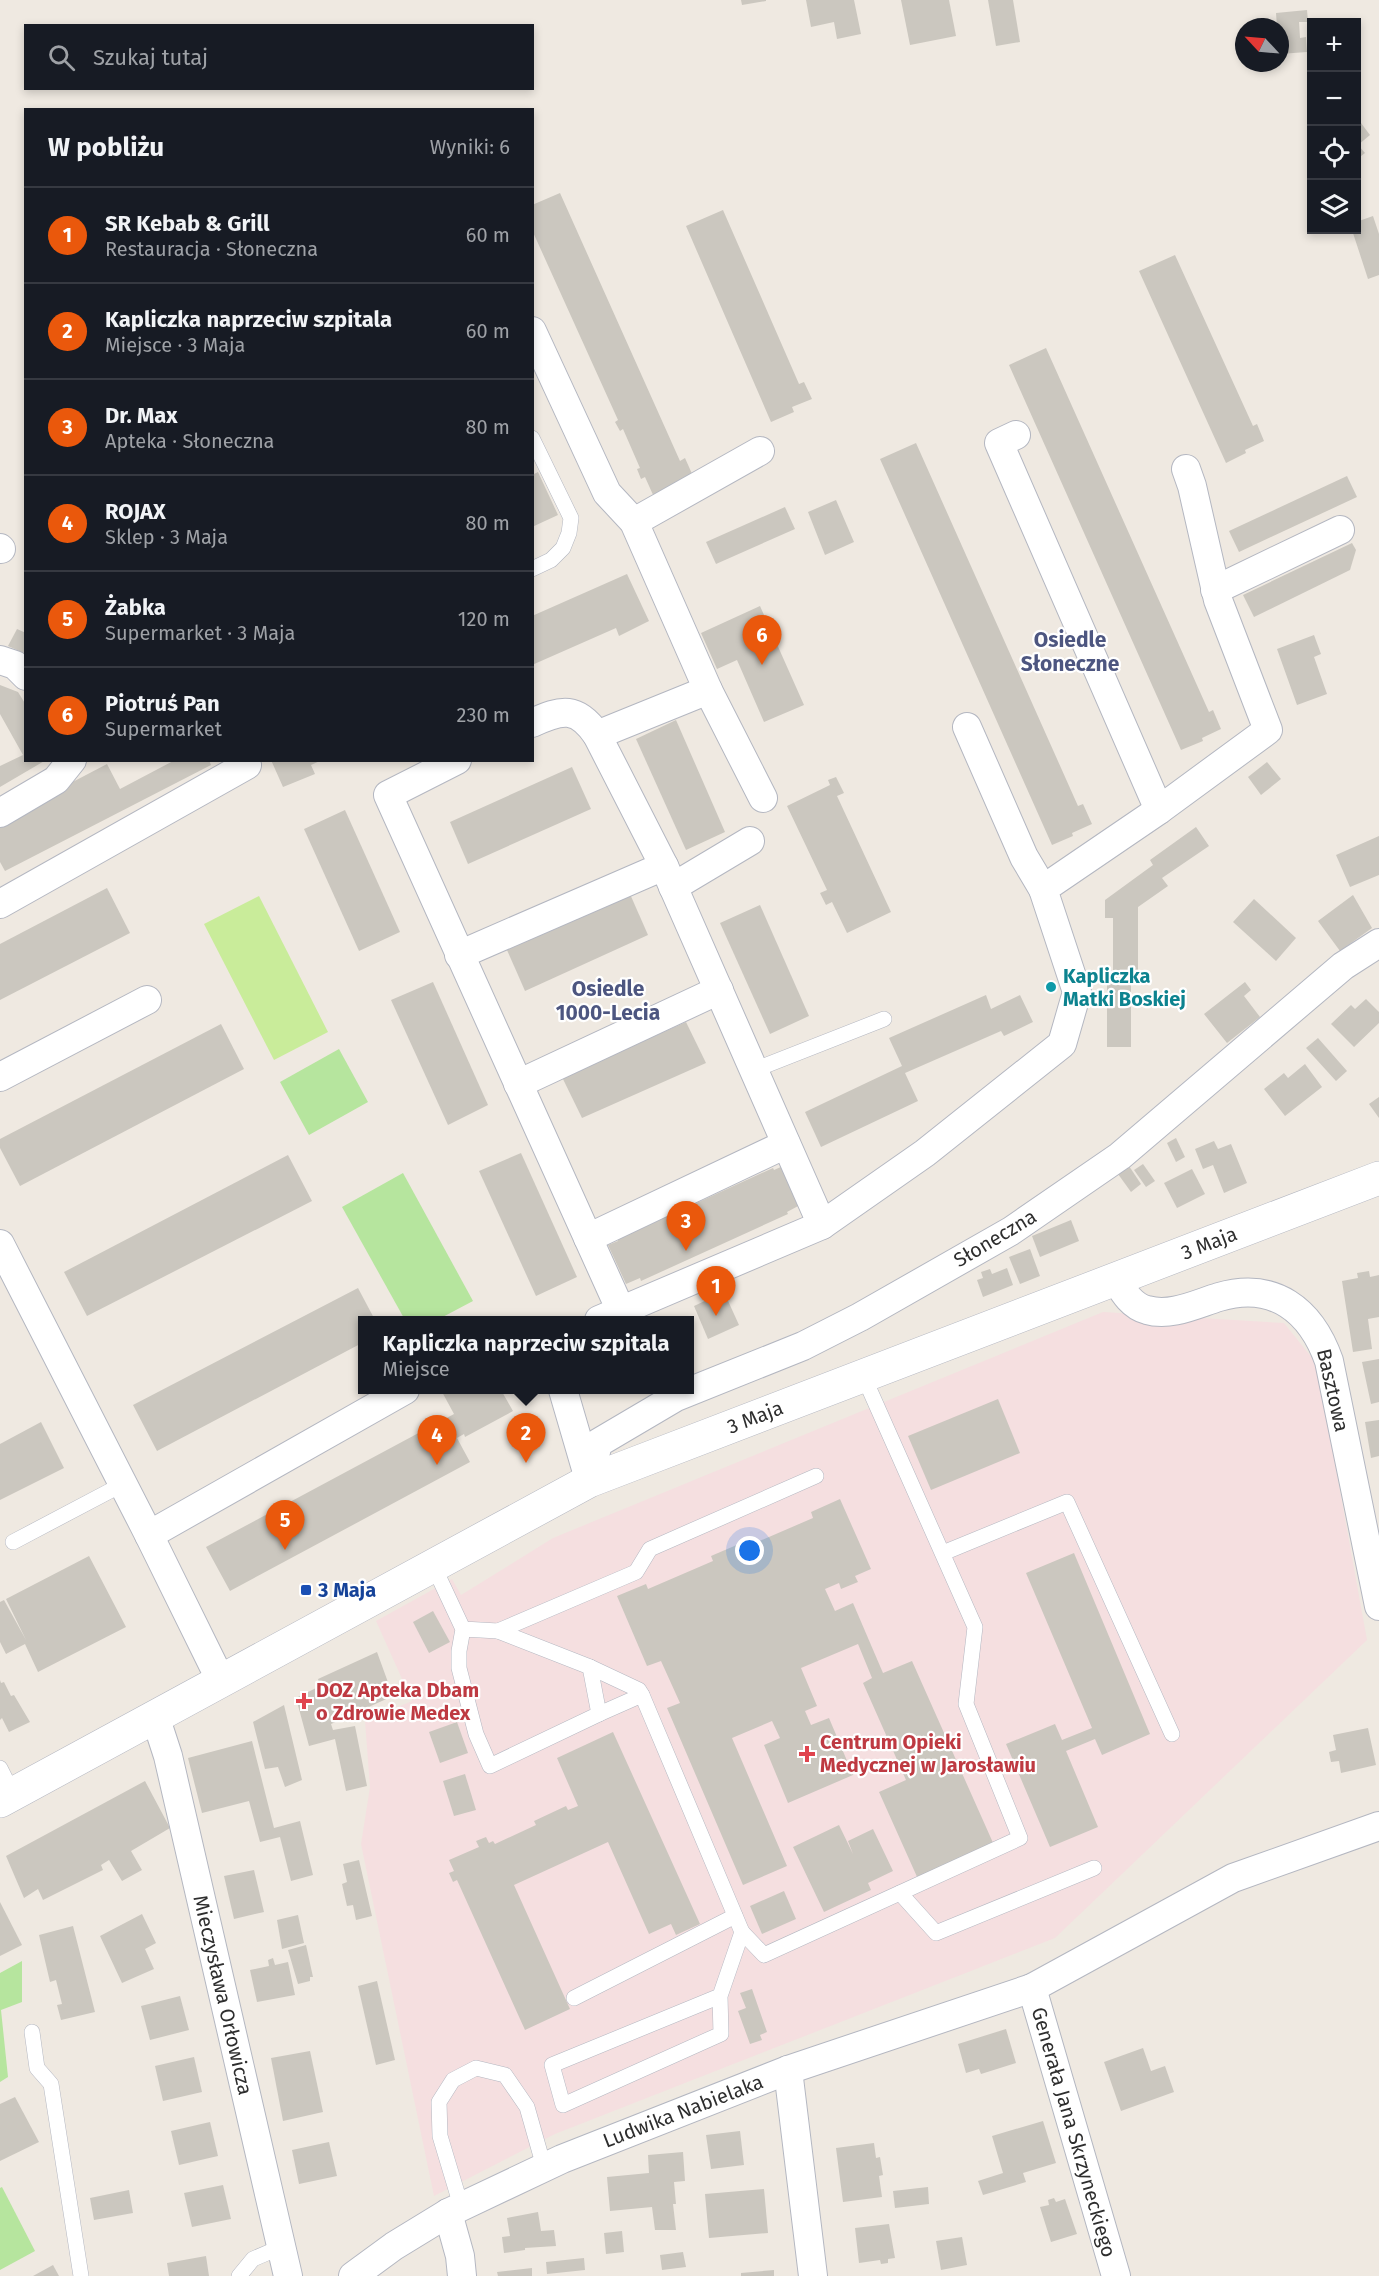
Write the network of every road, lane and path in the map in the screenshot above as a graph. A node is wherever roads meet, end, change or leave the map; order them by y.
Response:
1 (534, 334) edge
2 (1016, 435) dead end
3 (534, 442) edge
4 (760, 451) dead end
5 (1186, 469) dead end
6 (634, 522) junction
7 (1340, 530) dead end
8 (534, 568) edge
9 (1215, 590) junction
10 (0, 660) edge
11 (24, 674) edge
12 (708, 690) junction
13 (534, 722) edge
14 (967, 727) dead end
15 (597, 735) junction
16 (70, 762) edge
17 (453, 762) edge
18 (247, 765) dead end
19 (763, 798) dead end
20 (1159, 810) junction
21 (0, 813) edge
22 (750, 841) dead end
23 (668, 877) junction
24 (1043, 889) junction
25 (0, 903) edge
26 (1379, 943) edge
27 (459, 955) junction
28 (718, 990) junction
29 (147, 1000) dead end
30 (884, 1019) dead end
31 (754, 1070) junction
32 (0, 1077) edge
33 (518, 1084) junction
34 (786, 1144) junction
35 (1379, 1178) edge
36 (822, 1225) junction
37 (588, 1238) junction
38 (0, 1244) edge
39 (1115, 1278) junction
40 (610, 1316) edge
41 (863, 1375) junction
42 (694, 1390) edge
43 (396, 1394) edge
44 (564, 1394) edge
45 (683, 1394) edge
46 (816, 1476) dead end
47 (589, 1481) junction
48 (123, 1484) junction
49 (149, 1535) junction
50 (14, 1542) dead end
51 (944, 1553) junction
52 (434, 1567) junction
53 (1379, 1606) edge
54 (463, 1629) junction
55 (498, 1631) junction
56 (590, 1667) junction
57 (221, 1681) junction
58 (642, 1695) junction
59 (599, 1714) junction
60 (155, 1716) junction
61 (1172, 1734) dead end
62 (4, 1788) edge
63 (1379, 1826) edge
64 (1094, 1868) dead end
65 (900, 1893) junction
66 (735, 1916) junction
67 (742, 1932) junction
68 (1032, 1988) junction
69 (720, 1996) junction
70 (574, 1998) dead end
71 (32, 2032) dead end
72 (788, 2070) junction
73 (544, 2167) junction
74 (454, 2210) junction
75 (281, 2247) junction
76 (81, 2276) edge
77 (239, 2276) edge
78 (288, 2276) edge
79 (353, 2276) edge
80 (462, 2276) edge
81 (813, 2276) edge
82 (1116, 2276) edge

1 - 6 street
2 - 20 street
3 - 8 lane
4 - 6 street
5 - 9 street
6 - 12 street
7 - 9 street
9 - 20 street
10 - 11 street
12 - 15 street
12 - 19 street
13 - 15 street
14 - 24 street
15 - 23 street
16 - 21 street
17 - 27 street
18 - 25 street
20 - 24 street
22 - 23 street
23 - 27 street
23 - 28 street
24 - 36 street
26 - 42 street, Słoneczna
27 - 33 street
28 - 31 street
28 - 33 street
29 - 32 street
30 - 31 lane
31 - 34 street
33 - 37 street
34 - 36 street
34 - 37 street
35 - 39 street, 3 Maja
36 - 40 street
37 - 40 street
38 - 48 street
39 - 41 street, 3 Maja
39 - 53 street, Basztowa
41 - 47 street, 3 Maja
41 - 51 lane
43 - 49 street
44 - 47 street
45 - 47 street, Słoneczna
46 - 55 lane
47 - 52 street, 3 Maja
48 - 49 street
48 - 50 lane
49 - 57 street
51 - 61 lane
51 - 65 lane
52 - 54 lane
52 - 57 street, 3 Maja
54 - 55 lane
54 - 59 lane
55 - 56 lane
56 - 58 lane
56 - 59 lane
57 - 60 street, 3 Maja
58 - 59 lane
58 - 66 lane
60 - 62 street, 3 Maja
60 - 75 street, Mieczysława Orłowicza
63 - 68 street, Ludwika Nabielaka
64 - 65 lane
65 - 67 lane
66 - 67 lane
66 - 70 lane
67 - 69 lane
68 - 72 street, Ludwika Nabielaka
68 - 82 street, Generała Jana Skrzyneckiego
69 - 69 lane
71 - 76 lane
72 - 73 street, Ludwika Nabielaka
72 - 81 street
73 - 74 street, Ludwika Nabielaka
73 - 74 lane
74 - 79 street, Ludwika Nabielaka
74 - 80 street
75 - 77 lane
75 - 78 street, Mieczysława Orłowicza

